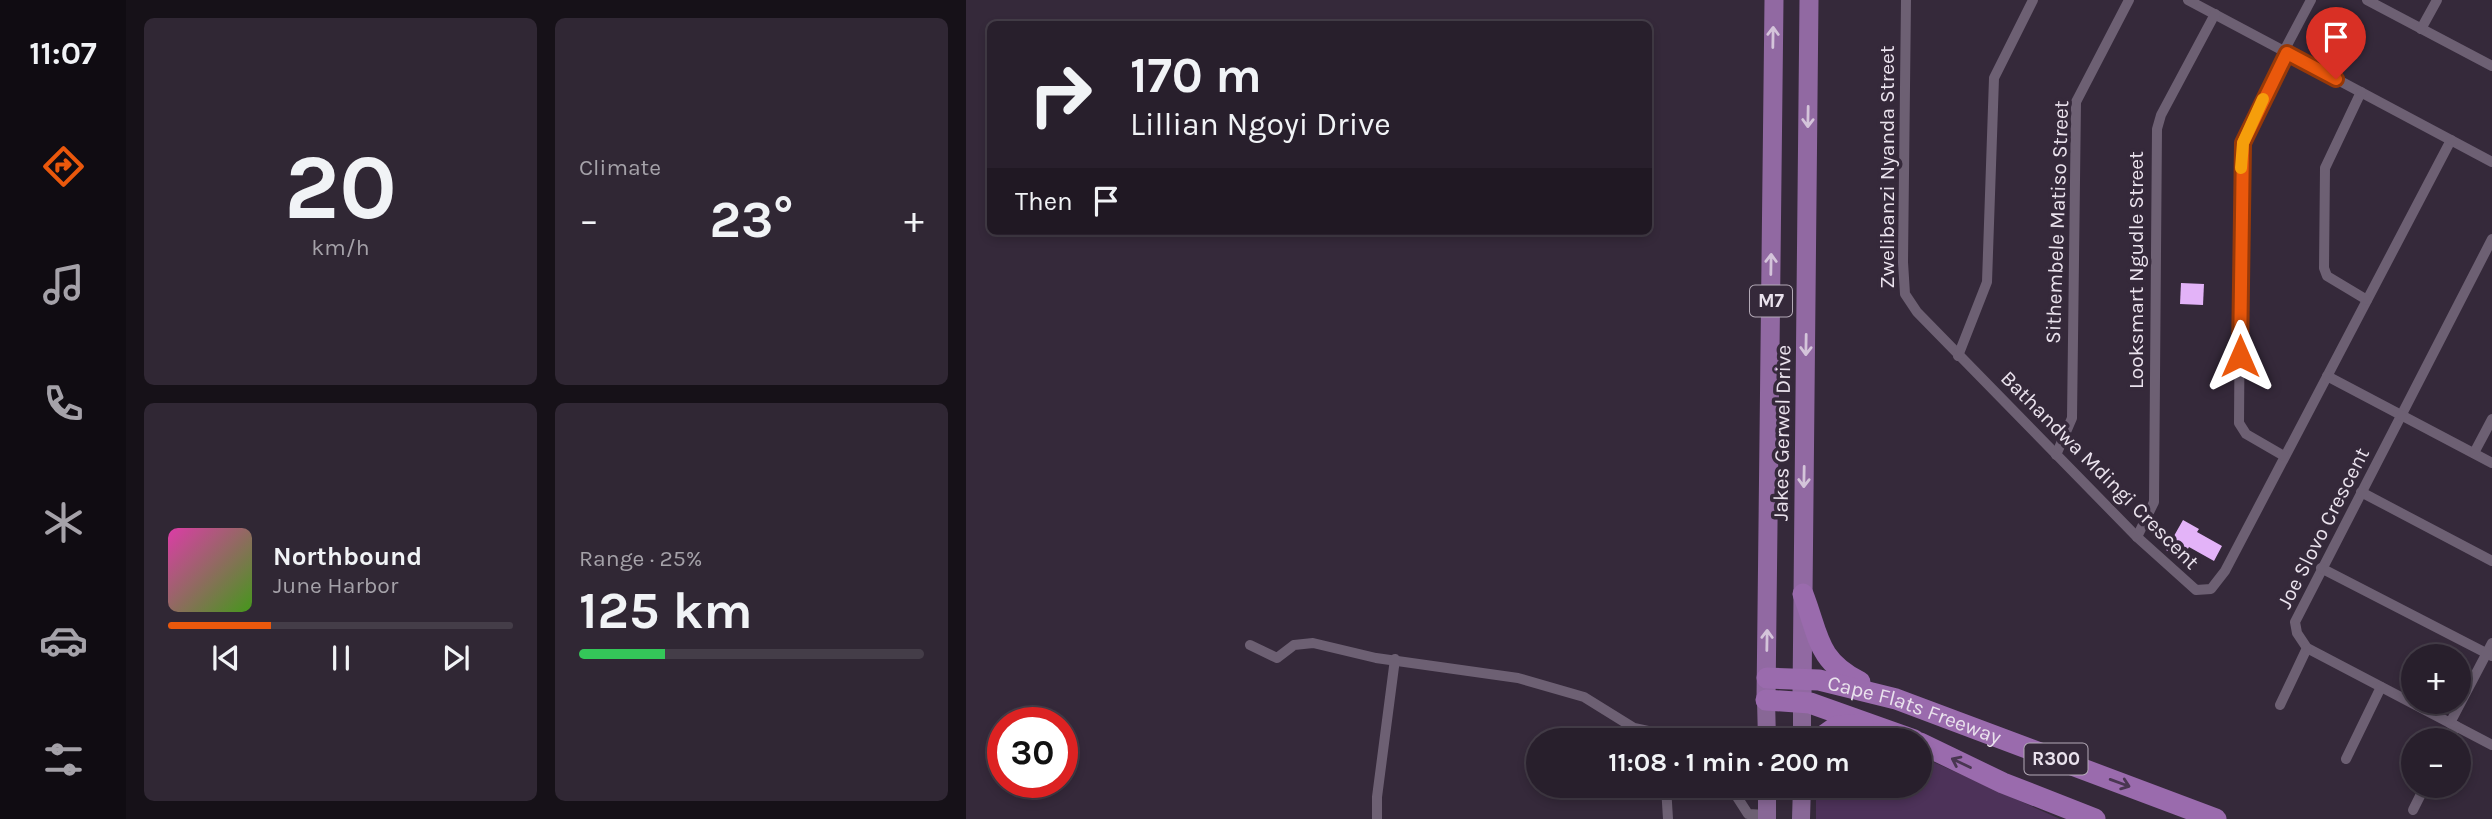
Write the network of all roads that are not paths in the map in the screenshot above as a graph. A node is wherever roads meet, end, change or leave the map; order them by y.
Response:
1 (1774, 0) edge
2 (1809, 0) edge
3 (1906, 0) edge
4 (2033, 0) edge
5 (2129, 0) edge
6 (2188, 0) edge
7 (2311, 0) edge
8 (2367, 0) edge
9 (2437, 0) edge
10 (2215, 14) junction
11 (2421, 29) junction
12 (2286, 52) junction
13 (2492, 66) edge
14 (2361, 92) junction
15 (2451, 140) junction
16 (2492, 162) edge
17 (2492, 239) edge
18 (2367, 300) junction
19 (1958, 356) junction
20 (2326, 376) junction
21 (2401, 415) junction
22 (2492, 419) edge
23 (2474, 453) junction
24 (2056, 455) junction
25 (2284, 456) junction
26 (2492, 463) edge
27 (2361, 492) junction
28 (2137, 537) junction
29 (2492, 561) edge
30 (2321, 568) junction
31 (1803, 594) junction
32 (1250, 645) dead end
33 (2307, 648) junction
34 (2490, 651) edge
35 (1395, 659) junction
36 (1802, 679) junction
37 (2382, 687) junction
38 (1766, 689) junction
39 (1896, 699) junction
40 (1802, 701) junction
41 (2280, 705) dead end
42 (2453, 725) junction
43 (1879, 726) junction
44 (1634, 728) edge
45 (1766, 728) edge
46 (1802, 728) edge
47 (1831, 728) edge
48 (1884, 728) edge
49 (2452, 728) edge
50 (2492, 745) edge
51 (1932, 749) edge
52 (2346, 759) dead end
53 (1667, 798) edge
54 (1738, 798) edge
55 (1767, 798) edge
56 (1802, 798) edge
57 (2419, 798) edge
58 (2413, 810) dead end
59 (1767, 817) edge
60 (1377, 819) edge
61 (1668, 819) edge
62 (1801, 819) edge
63 (2095, 819) edge
64 (2216, 819) edge

38 -> 1 highway, Jakes Gerwel Drive / M7
2 -> 31 highway, Jakes Gerwel Drive / M7
3 - 19 street, Zwelibanzi Nyanda Street
4 - 19 street
5 - 24 street, Sithembele Matiso Street
6 - 10 street
7 - 12 street
8 - 11 street
9 - 11 street
10 - 12 street
10 - 28 street, Looksmart Ngudle Street
11 - 13 street
12 - 14 street
12 - 25 street
14 - 15 street
14 - 18 street
15 - 16 street
15 - 18 street, Bathandwa Mdingi Crescent
17 - 21 street, Joe Slovo Crescent
18 - 20 street, Bathandwa Mdingi Crescent
19 - 24 street, Bathandwa Mdingi Crescent
20 - 21 street
20 - 25 street, Bathandwa Mdingi Crescent
21 - 23 street
21 - 27 street, Joe Slovo Crescent
22 - 23 street
23 - 26 street
24 - 28 street, Bathandwa Mdingi Crescent
25 - 28 street, Bathandwa Mdingi Crescent
27 - 29 street
27 - 30 street, Joe Slovo Crescent
30 - 33 street, Joe Slovo Crescent
30 - 34 street
31 - 36 highway, Jakes Gerwel Drive / M7
31 - 39 highway
32 - 35 street
33 - 37 street
33 - 41 street
34 - 42 street
35 - 44 street
35 - 60 street
36 - 38 highway, Cape Flats Freeway / R300
36 - 39 highway, Cape Flats Freeway / R300
36 - 40 highway, Jakes Gerwel Drive / M7
37 - 42 street
37 - 52 street
38 - 40 highway, Cape Flats Freeway
38 - 45 main road, Jakes Gerwel Drive / M7
39 -> 64 highway, Cape Flats Freeway / R300
40 - 43 highway, Cape Flats Freeway
40 - 46 main road, Jakes Gerwel Drive / M7
42 - 49 street
42 - 50 street
43 - 47 highway
43 - 48 highway, Cape Flats Freeway
63 -> 51 highway, Cape Flats Freeway / R300
53 - 61 street
54 - 59 street
55 - 59 main road
56 - 62 main road
57 - 58 street

